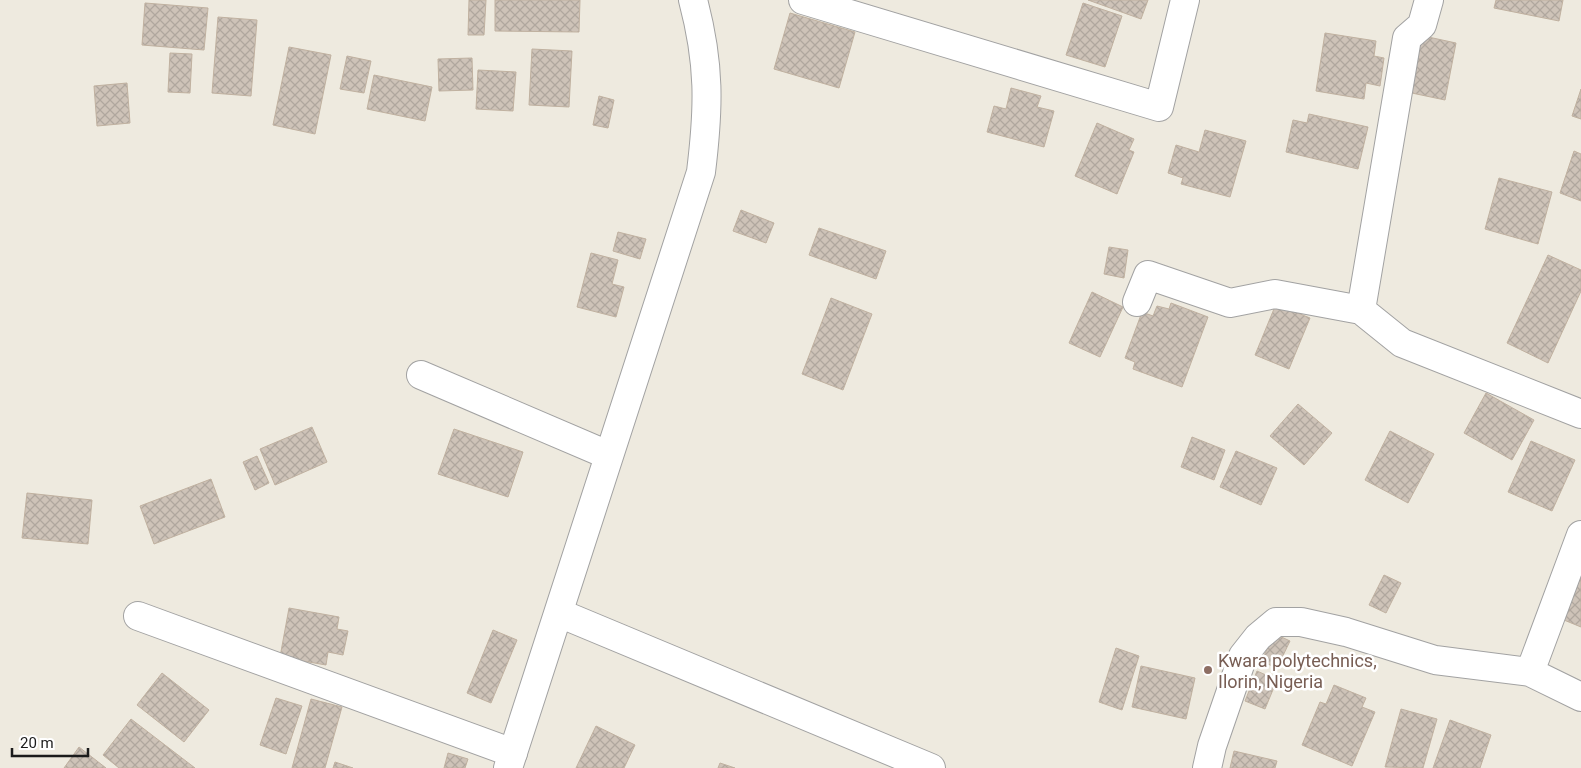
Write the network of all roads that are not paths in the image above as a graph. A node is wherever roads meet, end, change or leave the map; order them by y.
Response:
1 (803, 0) edge
2 (1185, 0) edge
3 (1429, 0) edge
4 (698, 3) edge
5 (1137, 302) dead end
6 (1361, 310) junction
7 (421, 375) dead end
8 (1581, 414) edge
9 (608, 455) junction
10 (1581, 535) edge
11 (559, 613) junction
12 (138, 616) dead end
13 (1530, 672) junction
14 (1581, 697) edge
15 (510, 761) edge
16 (931, 768) edge
17 (1207, 768) edge

1 - 2 street
3 - 6 street
4 - 9 street
5 - 6 street
6 - 8 street
7 - 9 street
9 - 11 street
10 - 13 street
11 - 15 street
11 - 16 street
12 - 15 street
13 - 14 street
13 - 17 street

